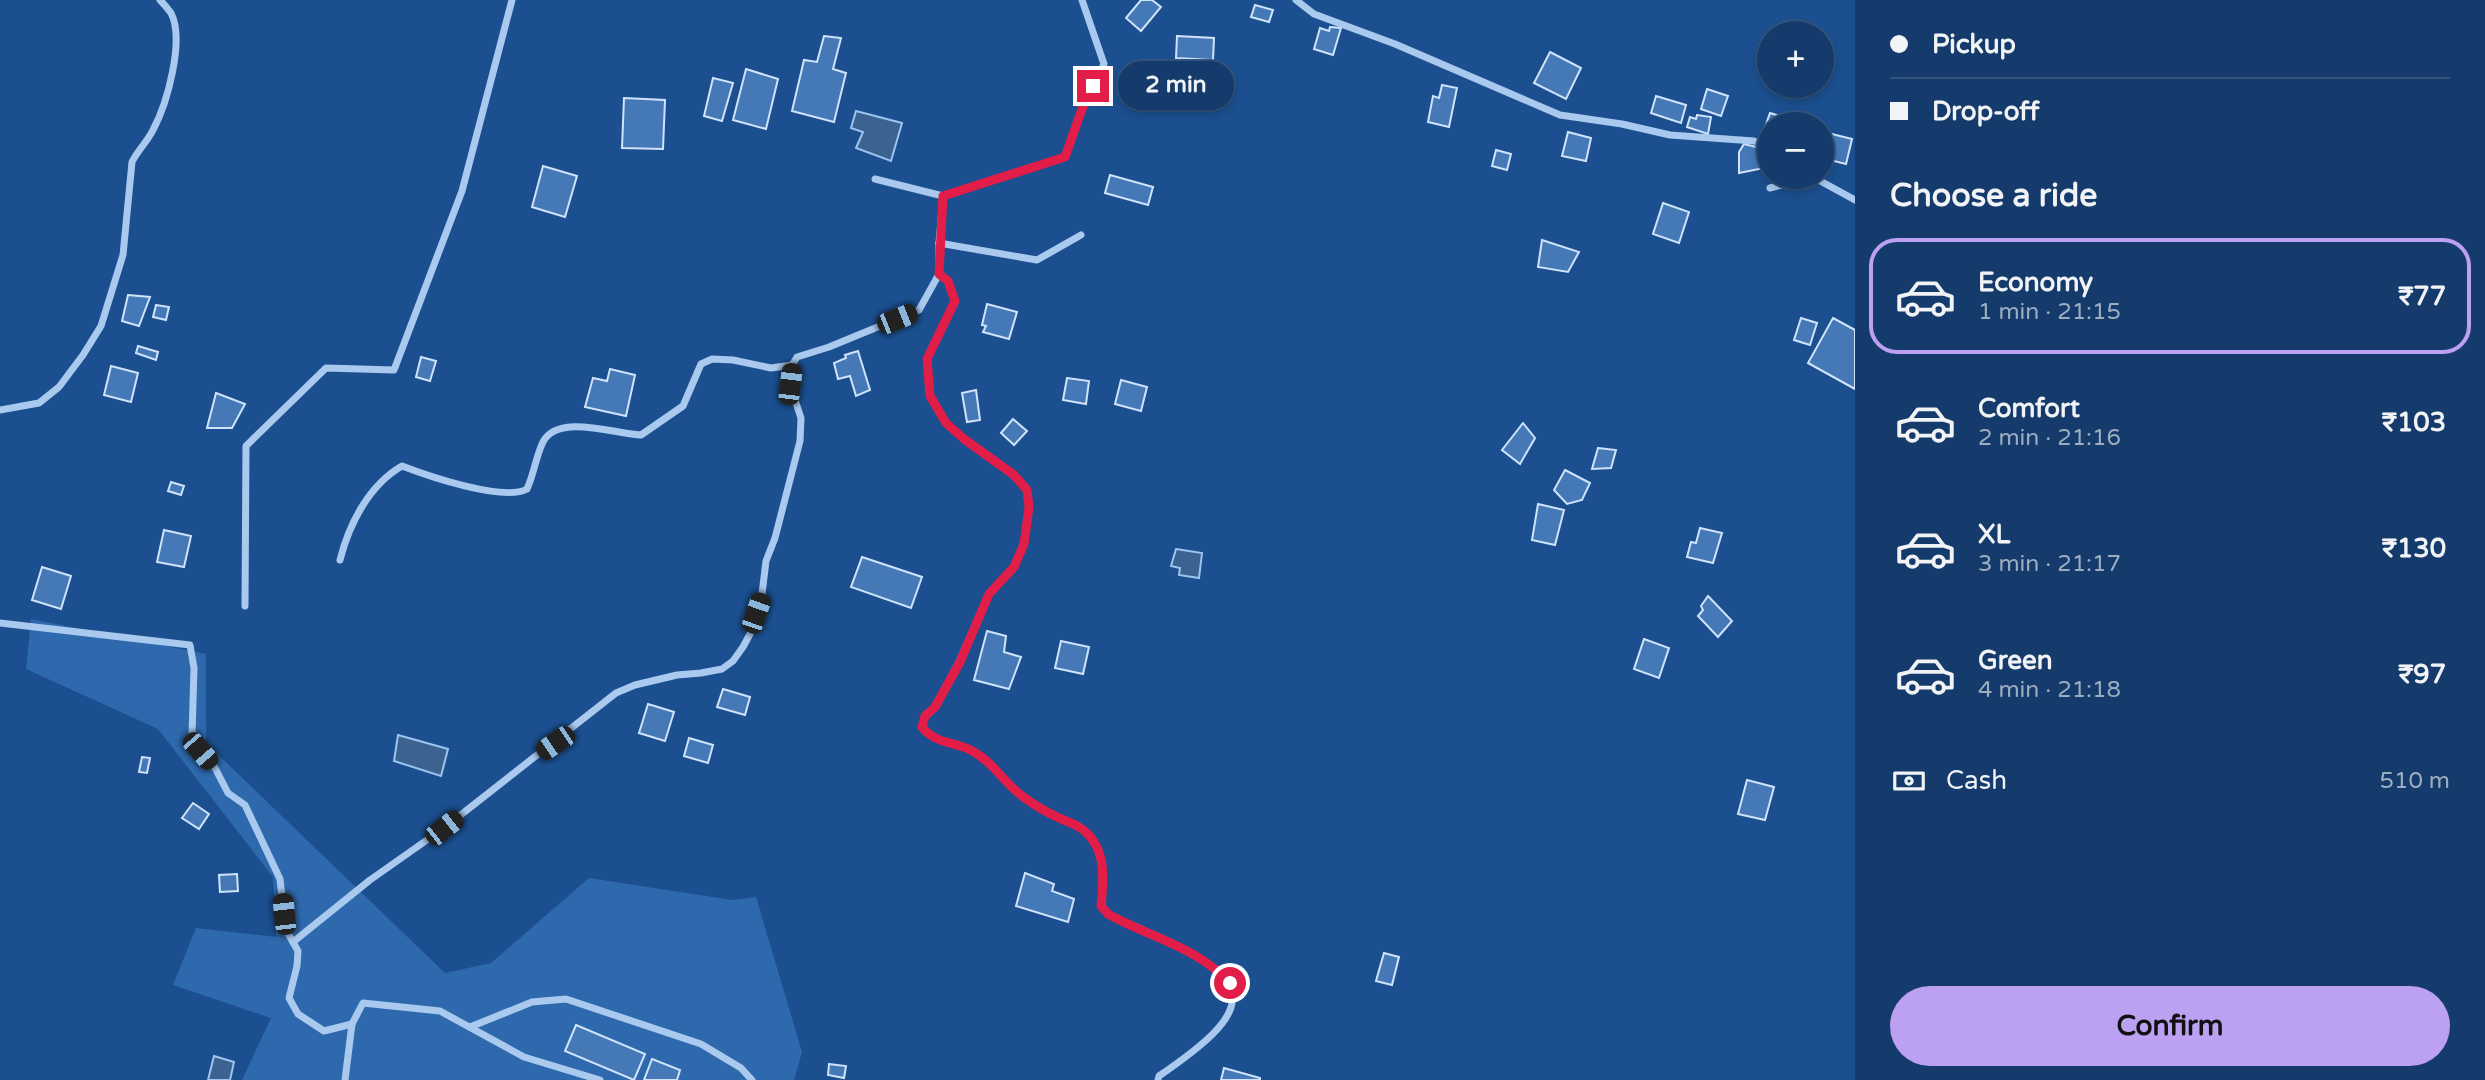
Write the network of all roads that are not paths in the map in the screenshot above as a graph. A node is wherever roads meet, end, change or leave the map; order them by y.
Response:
1 (160, 0) edge
2 (512, 0) edge
3 (1082, 0) edge
4 (1296, 0) edge
5 (1757, 142) edge
6 (875, 178) dead end
7 (1834, 189) edge
8 (943, 196) junction
9 (1855, 200) edge
10 (1082, 235) dead end
11 (939, 243) junction
12 (939, 274) junction
13 (792, 365) junction
14 (0, 410) edge
15 (340, 560) dead end
16 (245, 606) dead end
17 (0, 623) edge
18 (293, 942) junction
19 (352, 1024) junction
20 (470, 1027) junction
21 (345, 1080) edge
22 (600, 1080) edge
23 (752, 1080) edge
24 (1158, 1080) edge

1 - 14 street
2 - 16 street
3 - 8 street
4 - 5 street
6 - 8 street
7 - 9 street
8 - 11 street
10 - 11 street
11 - 12 street
12 - 13 street
12 - 24 street
13 - 15 street
13 - 18 street
17 - 18 street
18 - 19 street
19 - 20 street
19 - 21 street
20 - 22 street
20 - 23 street

